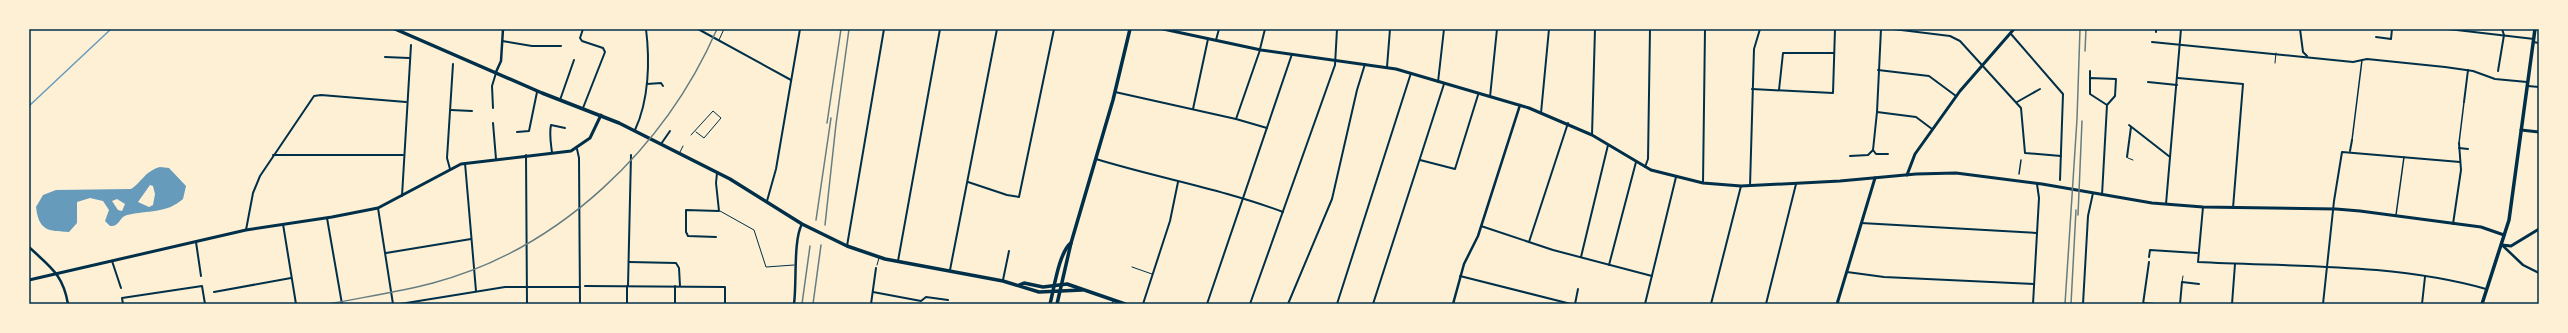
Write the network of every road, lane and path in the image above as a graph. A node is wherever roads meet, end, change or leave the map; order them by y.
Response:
1 (395, 29) edge
2 (503, 29) edge
3 (583, 29) edge
4 (646, 29) edge
5 (698, 29) edge
6 (724, 29) edge
7 (800, 29) edge
8 (884, 29) edge
9 (940, 29) edge
10 (997, 29) edge
11 (1054, 29) edge
12 (1130, 29) edge
13 (1163, 29) edge
14 (1219, 29) edge
15 (1265, 29) edge
16 (1337, 29) edge
17 (1390, 29) edge
18 (1444, 29) edge
19 (1497, 29) edge
20 (1549, 29) edge
21 (1594, 29) edge
22 (1650, 29) edge
23 (1705, 29) edge
24 (1760, 29) edge
25 (1835, 29) edge
26 (1881, 29) edge
27 (1893, 29) edge
28 (2014, 29) edge
29 (2181, 29) edge
30 (2300, 29) edge
31 (2392, 29) edge
32 (2448, 29) edge
33 (2502, 29) edge
34 (2535, 29) edge
35 (1173, 30) edge
36 (2011, 34) junction
37 (2504, 36) junction
38 (2376, 37) dead end
39 (1208, 39) junction
40 (719, 40) junction
41 (1216, 40) junction
42 (2533, 40) junction
43 (502, 41) junction
44 (2152, 42) dead end
45 (2539, 43) edge
46 (2180, 44) junction
47 (411, 45) dead end
48 (561, 46) dead end
49 (1260, 49) junction
50 (1834, 53) junction
51 (2274, 53) junction
52 (1292, 54) junction
53 (385, 56) dead end
54 (2306, 56) junction
55 (409, 58) junction
56 (574, 60) dead end
57 (1335, 60) junction
58 (2362, 60) junction
59 (2275, 63) dead end
60 (453, 64) dead end
61 (1365, 64) junction
62 (1982, 65) junction
63 (1386, 67) junction
64 (1878, 70) junction
65 (2468, 70) junction
66 (2090, 71) dead end
67 (2498, 71) dead end
68 (496, 72) junction
69 (1411, 73) junction
70 (2090, 78) junction
71 (2178, 78) junction
72 (791, 80) junction
73 (1438, 82) junction
74 (2148, 82) dead end
75 (647, 84) junction
76 (664, 84) dead end
77 (1444, 84) junction
78 (2527, 84) junction
79 (2177, 85) junction
80 (2539, 87) edge
81 (1752, 89) junction
82 (2040, 89) dead end
83 (1779, 90) junction
84 (538, 91) junction
85 (1117, 93) junction
86 (1478, 95) junction
87 (1956, 96) junction
88 (1490, 98) junction
89 (560, 100) junction
90 (406, 102) junction
91 (2017, 102) junction
92 (2464, 102) joint
93 (1520, 105) junction
94 (2107, 105) junction
95 (493, 108) dead end
96 (583, 108) junction
97 (1193, 109) junction
98 (451, 110) junction
99 (472, 111) dead end
100 (1878, 112) junction
101 (1541, 113) junction
102 (600, 115) junction
103 (1236, 119) junction
104 (493, 123) dead end
105 (1568, 123) junction
106 (565, 128) dead end
107 (1267, 128) junction
108 (1932, 129) junction
109 (2521, 130) junction
110 (634, 131) junction
111 (670, 131) dead end
112 (517, 132) dead end
113 (696, 132) junction
114 (2539, 132) edge
115 (691, 135) dead end
116 (1592, 135) junction
117 (2352, 140) joint
118 (2459, 143) joint
119 (1608, 144) junction
120 (660, 146) junction
121 (683, 146) dead end
122 (2459, 148) junction
123 (577, 149) junction
124 (2468, 149) dead end
125 (1873, 150) junction
126 (2350, 151) junction
127 (552, 154) junction
128 (1888, 154) dead end
129 (273, 155) junction
130 (403, 155) junction
131 (526, 155) junction
132 (631, 155) dead end
133 (679, 155) junction
134 (1850, 156) dead end
135 (2061, 156) junction
136 (2127, 157) joint
137 (2170, 157) junction
138 (2404, 157) junction
139 (496, 159) junction
140 (1096, 159) junction
141 (1420, 160) junction
142 (2020, 160) dead end
143 (2133, 160) dead end
144 (1637, 162) junction
145 (2460, 162) junction
146 (465, 163) junction
147 (1645, 167) junction
148 (450, 169) junction
149 (717, 173) junction
150 (2019, 174) dead end
151 (1908, 175) junction
152 (1676, 176) junction
153 (1875, 178) junction
154 (2060, 180) dead end
155 (968, 182) junction
156 (1178, 182) junction
157 (1703, 183) junction
158 (2037, 183) junction
159 (1796, 184) junction
160 (1741, 186) junction
161 (1750, 186) junction
162 (2093, 193) junction
163 (2102, 195) junction
164 (402, 197) junction
165 (1243, 198) junction
166 (767, 201) junction
167 (2166, 204) junction
168 (2203, 207) junction
169 (378, 208) junction
170 (2233, 208) junction
171 (2333, 209) junction
172 (719, 211) junction
173 (1283, 212) junction
174 (2396, 216) junction
175 (327, 218) junction
176 (1861, 223) junction
177 (283, 224) junction
178 (802, 224) junction
179 (2453, 224) junction
180 (1481, 226) junction
181 (2539, 229) edge
182 (246, 230) junction
183 (2037, 233) junction
184 (2504, 235) junction
185 (716, 237) dead end
186 (471, 239) junction
187 (196, 241) junction
188 (1529, 242) junction
189 (1071, 243) junction
190 (2502, 245) junction
191 (847, 246) junction
192 (29, 247) edge
193 (1008, 251) dead end
194 (386, 253) junction
195 (2197, 253) junction
196 (879, 257) junction
197 (1581, 257) junction
198 (2149, 257) dead end
199 (112, 261) junction
200 (898, 261) junction
201 (628, 262) junction
202 (2149, 262) dead end
203 (2235, 264) junction
204 (797, 265) junction
205 (877, 265) dead end
206 (1609, 265) junction
207 (2328, 265) junction
208 (1132, 267) dead end
209 (876, 268) dead end
210 (950, 270) junction
211 (57, 272) junction
212 (1847, 272) junction
213 (2539, 273) edge
214 (1153, 274) junction
215 (201, 276) dead end
216 (1460, 276) junction
217 (1652, 276) junction
218 (2183, 276) dead end
219 (2425, 277) junction
220 (292, 278) junction
221 (29, 280) edge
222 (1002, 281) junction
223 (2182, 282) junction
224 (1062, 284) junction
225 (2034, 284) junction
226 (2199, 284) dead end
227 (1019, 285) junction
228 (527, 286) junction
229 (585, 286) dead end
230 (628, 286) junction
231 (675, 286) junction
232 (680, 286) junction
233 (1055, 286) junction
234 (580, 287) junction
235 (121, 288) dead end
236 (2486, 289) junction
237 (1082, 290) junction
238 (1578, 290) dead end
239 (476, 291) junction
240 (1060, 291) junction
241 (214, 292) dead end
242 (873, 292) junction
243 (1053, 292) junction
244 (948, 300) dead end
245 (1112, 302) edge
246 (2143, 303) edge
247 (68, 304) edge
248 (123, 304) edge
249 (205, 304) edge
250 (296, 304) edge
251 (342, 304) edge
252 (393, 304) edge
253 (400, 304) edge
254 (527, 304) edge
255 (580, 304) edge
256 (627, 304) edge
257 (675, 304) edge
258 (725, 304) edge
259 (794, 304) edge
260 (871, 304) edge
261 (1050, 304) edge
262 (1057, 304) edge
263 (1125, 304) edge
264 (1143, 304) edge
265 (1207, 304) edge
266 (1250, 304) edge
267 (1288, 304) edge
268 (1337, 304) edge
269 (1373, 304) edge
270 (1453, 304) edge
271 (1571, 304) edge
272 (1575, 304) edge
273 (1645, 304) edge
274 (1711, 304) edge
275 (1766, 304) edge
276 (1837, 304) edge
277 (2033, 304) edge
278 (2083, 304) edge
279 (2155, 304) edge
280 (2180, 304) edge
281 (2232, 304) edge
282 (2323, 304) edge
283 (2422, 304) edge
284 (2482, 304) edge

1 - 68 main road
2 - 43 street
3 - 96 street
4 - 75 street
5 - 40 street
6 - 40 lane
7 - 72 street
8 - 191 street
9 - 200 street
10 - 155 street
11 - 155 street
12 - 85 main road
13 - 35 main road
14 - 41 street
15 - 49 street
16 - 57 street
17 - 63 street
18 - 73 street
19 - 88 street
20 - 101 street
21 - 116 street
22 - 147 street
23 - 157 street
24 - 81 street
25 - 50 street
26 - 64 street
27 - 62 street
28 - 36 main road
29 - 46 street
30 - 54 street
31 - 38 street
32 - 37 street
33 - 37 street
34 - 42 main road
35 - 39 main road
36 - 62 main road
36 - 135 street
37 - 42 street
37 - 67 street
39 - 41 main road
39 - 97 street
40 - 72 street
41 - 49 main road
42 - 45 street
42 - 78 main road
43 - 48 street
43 - 68 street
44 - 46 street
46 - 51 street
46 - 71 street
47 - 55 street
49 - 52 main road
49 - 103 street
50 - 83 street
50 - 83 street
51 - 54 street
51 - 59 lane
52 - 57 main road
52 - 107 street
53 - 55 street
54 - 58 street
55 - 90 street
56 - 89 street
57 - 61 main road
57 - 173 street
58 - 65 street
58 - 117 street
60 - 98 street
61 - 63 main road
61 - 267 street
62 - 87 main road
62 - 91 street
63 - 69 main road
64 - 87 street
64 - 100 street
65 - 78 street
65 - 92 street
66 - 70 street
68 - 84 main road
68 - 95 street
69 - 73 main road
69 - 268 street
70 - 94 street
70 - 94 street
71 - 79 street
71 - 170 street
72 - 166 street
73 - 77 main road
74 - 79 street
75 - 76 street
75 - 110 street
77 - 86 main road
77 - 141 street
78 - 80 street
78 - 109 main road
79 - 137 street
81 - 83 street
81 - 161 street
82 - 91 street
84 - 89 main road
84 - 112 street
85 - 97 street
85 - 140 main road
86 - 88 main road
86 - 141 street
87 - 108 main road
88 - 93 main road
89 - 96 main road
90 - 129 street
90 - 130 street
91 - 135 street
92 - 118 street
93 - 101 main road
93 - 180 street
94 - 163 street
96 - 102 main road
97 - 103 street
98 - 99 street
98 - 148 street
100 - 108 street
100 - 125 street
101 - 105 main road
102 - 110 main road
102 - 123 main road
103 - 107 street
104 - 139 street
105 - 116 main road
105 - 188 street
106 - 127 street
107 - 165 street
108 - 151 main road
109 - 114 main road
109 - 184 main road
110 - 120 main road
111 - 120 street
113 - 113 lane
113 - 115 lane
116 - 119 main road
117 - 126 street
118 - 122 street
119 - 144 main road
119 - 197 street
120 - 133 main road
121 - 133 lane
122 - 124 street
122 - 145 street
123 - 127 main road
123 - 234 street
125 - 128 street
125 - 134 street
126 - 138 street
126 - 171 street
127 - 131 main road
129 - 130 street
129 - 182 street
130 - 164 street
131 - 139 main road
131 - 228 street
132 - 201 street
133 - 149 main road
135 - 154 street
136 - 137 street
136 - 143 lane
137 - 167 street
138 - 145 street
138 - 174 street
139 - 146 main road
140 - 156 street
140 - 189 main road
141 - 269 street
142 - 150 street
144 - 147 main road
144 - 206 street
145 - 179 street
146 - 148 main road
146 - 186 street
147 - 152 main road
148 - 164 main road
149 - 166 main road
149 - 172 street
151 - 153 main road
151 - 158 main road
152 - 157 main road
152 - 217 street
153 - 159 main road
153 - 176 main road
155 - 210 street
156 - 165 street
156 - 214 street
157 - 160 main road
158 - 162 main road
158 - 183 street
159 - 161 main road
159 - 275 street
160 - 161 main road
160 - 274 street
162 - 163 main road
162 - 278 street
163 - 167 main road
164 - 169 main road
165 - 173 street
165 - 265 street
166 - 178 main road
167 - 168 main road
168 - 170 main road
168 - 195 street
169 - 175 main road
169 - 194 street
170 - 171 main road
171 - 174 main road
171 - 207 street
172 - 185 street
172 - 204 lane
173 - 266 street
174 - 179 main road
175 - 177 main road
175 - 251 street
176 - 183 street
176 - 212 main road
177 - 182 main road
177 - 220 street
178 - 191 main road
178 - 204 street
179 - 184 main road
180 - 188 street
180 - 216 street
181 - 190 main road
182 - 187 main road
183 - 225 street
184 - 190 main road
186 - 194 street
186 - 239 street
187 - 199 main road
187 - 215 street
188 - 197 street
189 - 224 main road
189 - 233 main road
190 - 213 street
190 - 236 main road
191 - 196 main road
192 - 211 street
193 - 222 street
194 - 252 street
195 - 198 street
195 - 203 street
196 - 200 main road
196 - 205 lane
197 - 206 street
199 - 211 main road
199 - 235 street
200 - 210 main road
201 - 230 street
201 - 232 street
202 - 246 street
203 - 207 street
203 - 281 street
204 - 259 street
206 - 217 street
207 - 219 street
207 - 282 street
208 - 214 lane
209 - 242 street
210 - 222 main road
211 - 221 main road
211 - 247 street
212 - 225 street
212 - 276 main road
214 - 264 street
216 - 270 street
216 - 271 street
217 - 273 street
218 - 223 lane
219 - 236 street
219 - 283 street
220 - 241 street
220 - 250 street
222 - 227 main road
223 - 226 street
223 - 280 street
224 - 233 main road
224 - 237 main road
224 - 240 main road
225 - 277 street
227 - 233 main road
227 - 243 main road
228 - 234 street
228 - 239 street
228 - 254 street
229 - 230 street
230 - 231 street
230 - 256 street
231 - 232 street
231 - 257 street
232 - 258 street
233 - 243 main road
234 - 255 street
236 - 284 main road
237 - 240 main road
237 - 245 main road
238 - 272 street
239 - 253 street
240 - 243 main road
240 - 262 main road
242 - 244 street
242 - 260 street
243 - 261 main road
245 - 263 main road
246 - 279 street
248 - 249 street

